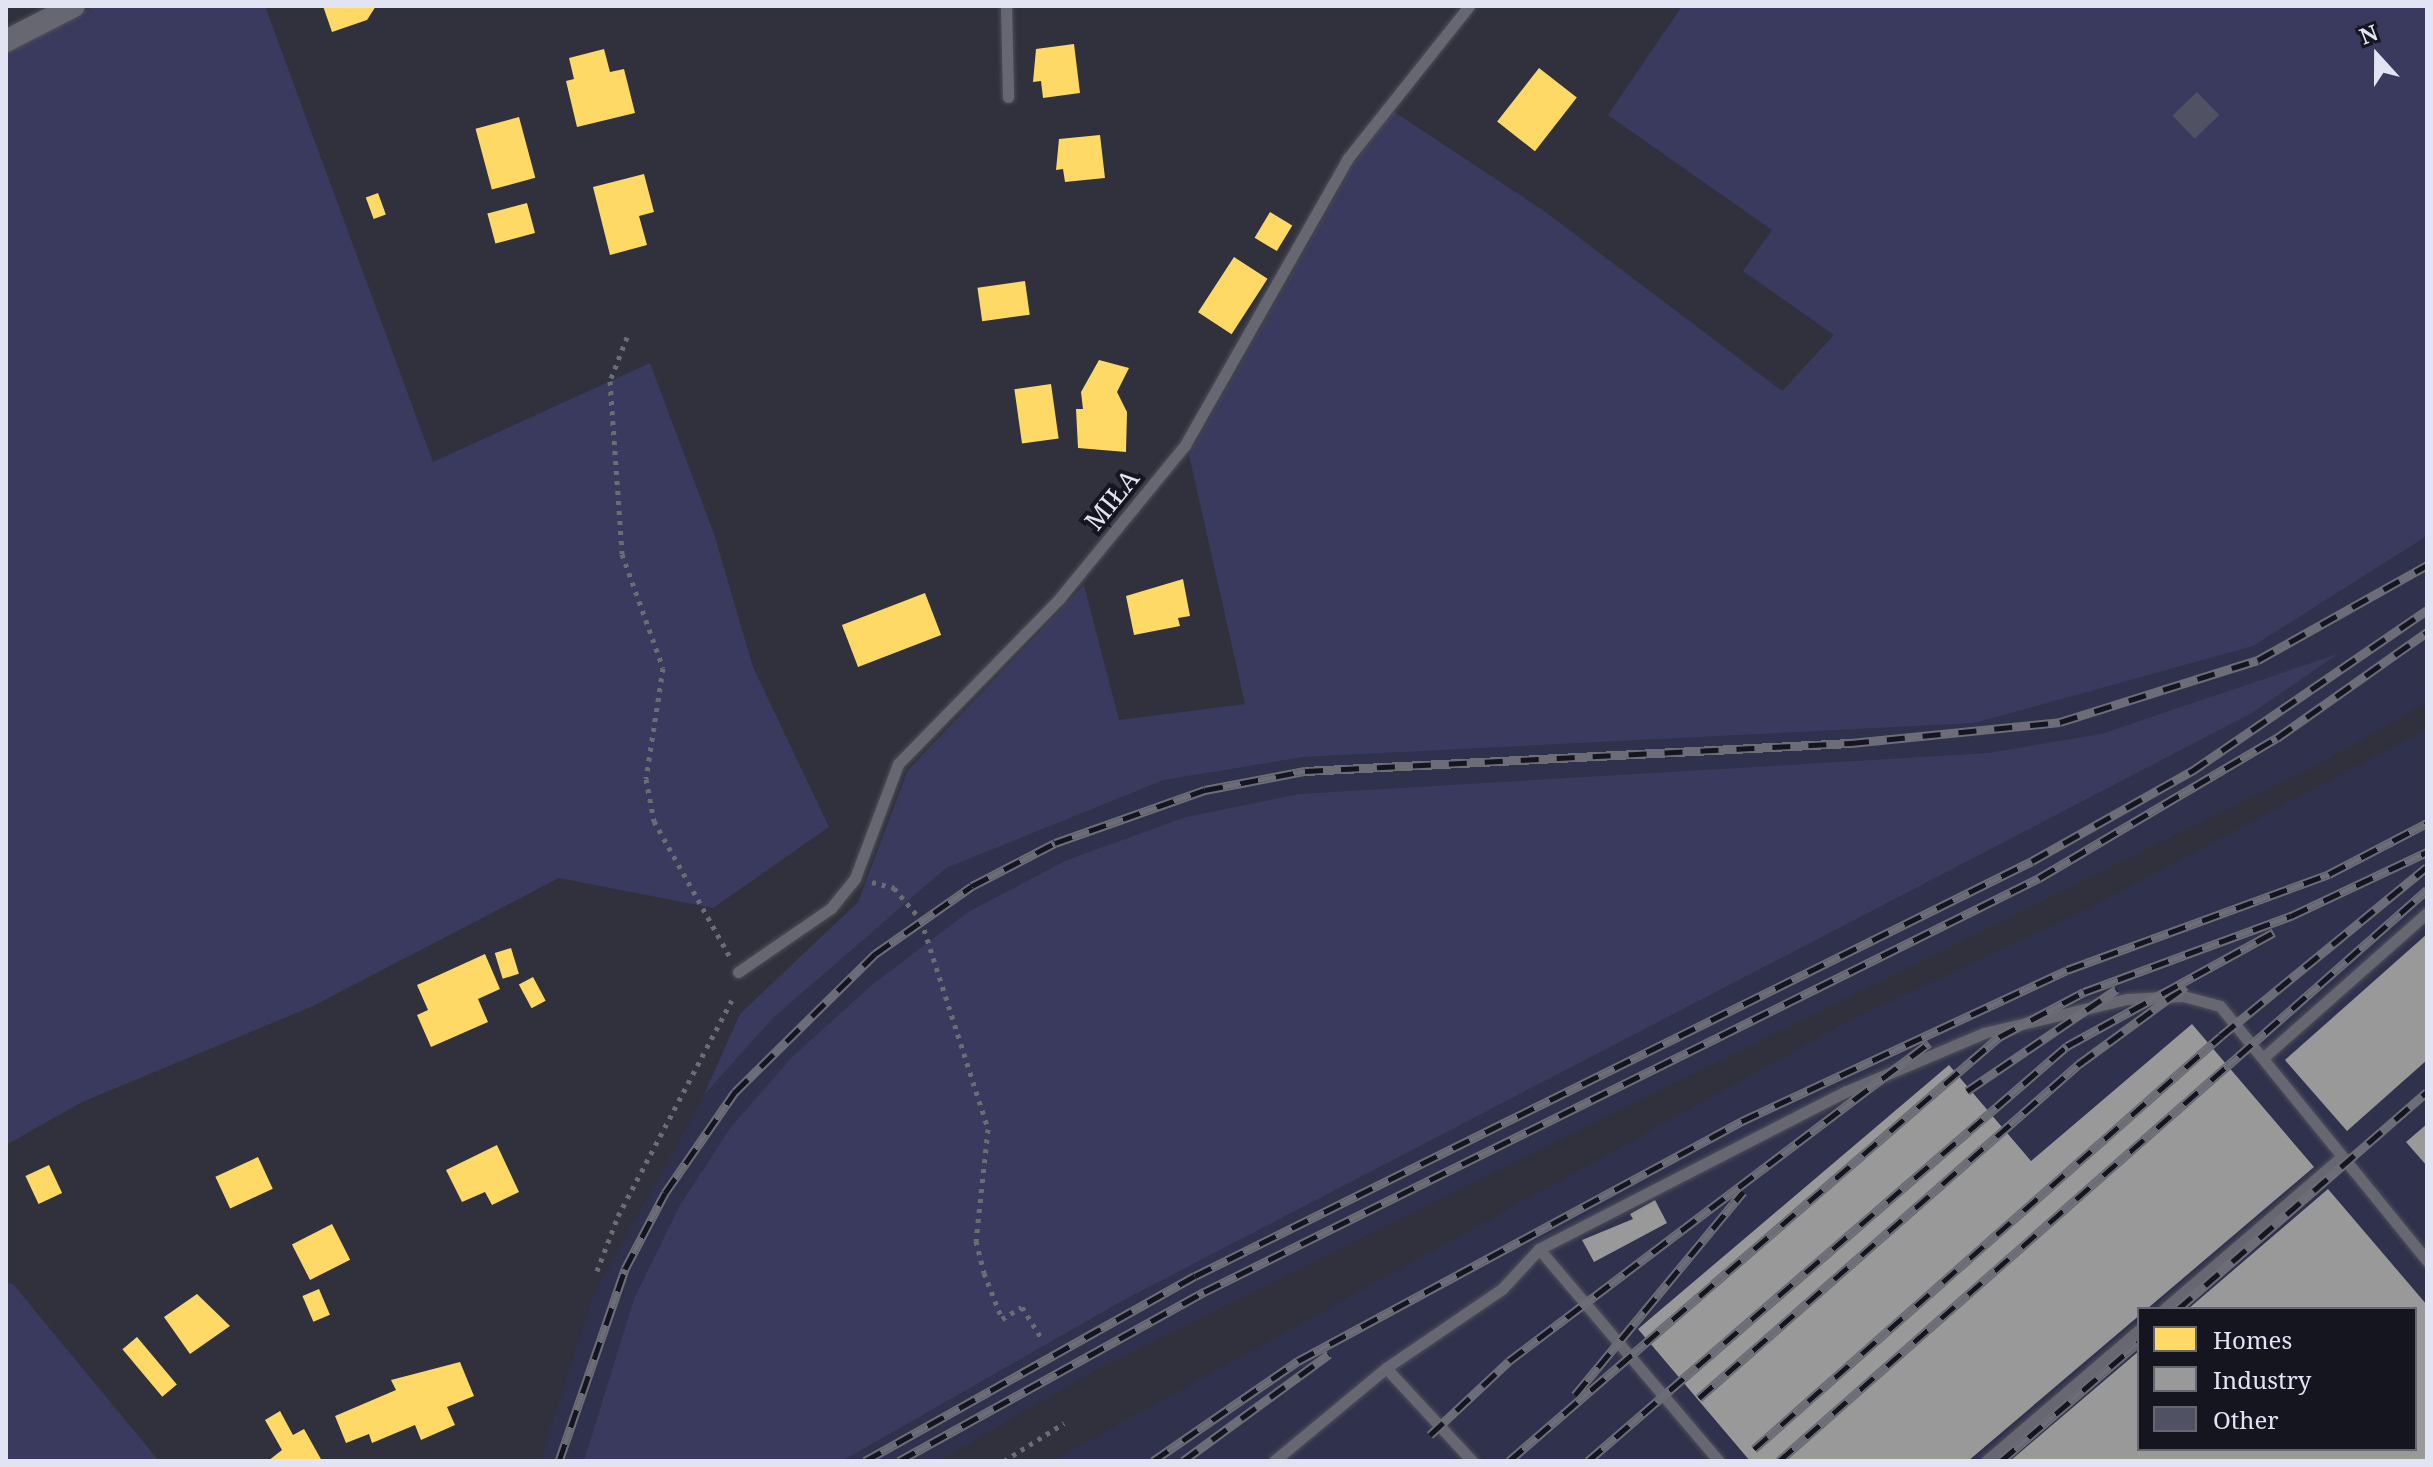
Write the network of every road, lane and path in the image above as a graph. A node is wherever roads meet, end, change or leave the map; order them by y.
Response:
1 (74, 6) edge
2 (1006, 6) edge
3 (1469, 6) edge
4 (6, 41) edge
5 (1008, 97) dead end
6 (627, 337) dead end
7 (855, 878) junction
8 (2427, 913) edge
9 (738, 972) joint
10 (734, 996) dead end
11 (2264, 1057) junction
12 (2340, 1158) junction
13 (1539, 1249) junction
14 (2427, 1261) edge
15 (597, 1271) dead end
16 (2166, 1307) edge
17 (2137, 1332) edge
18 (1042, 1339) dead end
19 (1386, 1368) junction
20 (1064, 1423) dead end
21 (1004, 1461) edge
22 (1274, 1461) edge
23 (1472, 1461) edge
24 (1719, 1461) edge
25 (1986, 1461) edge

1 - 4 street
2 - 5 lane
3 - 7 lane, MIŁA
6 - 9 path
7 - 9 lane, MIŁA
7 - 18 path
8 - 11 lane
10 - 15 path
11 - 12 lane
11 - 13 lane
12 - 14 lane
12 - 16 lane
13 - 19 lane
13 - 24 lane
17 - 25 lane
19 - 22 lane
19 - 23 lane
20 - 21 path

